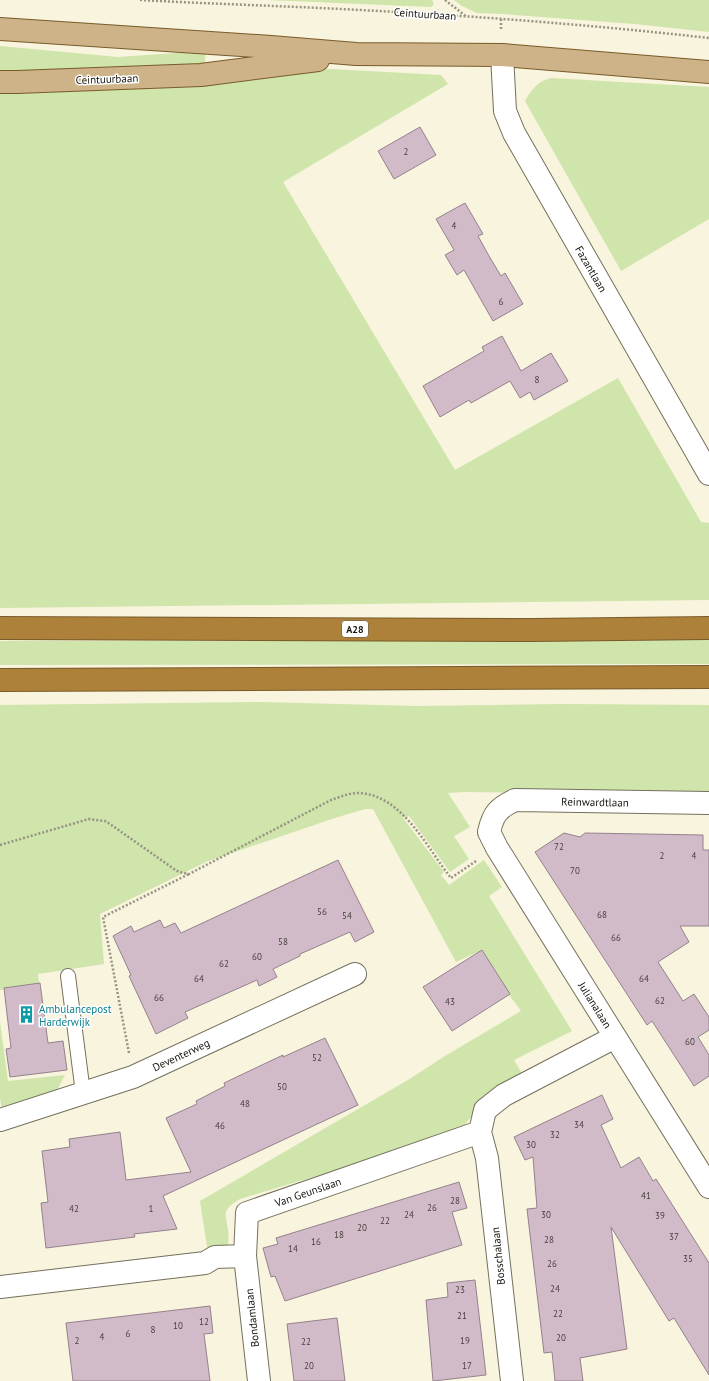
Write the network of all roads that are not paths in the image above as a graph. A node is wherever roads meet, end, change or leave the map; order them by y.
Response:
1 (0, 29) edge
2 (356, 54) junction
3 (502, 55) junction
4 (709, 72) edge
5 (0, 82) edge
6 (709, 474) edge
7 (0, 628) edge
8 (709, 628) edge
9 (709, 677) edge
10 (0, 680) edge
11 (709, 803) edge
12 (491, 822) joint
13 (355, 974) dead end
14 (68, 976) dead end
15 (615, 1037) junction
16 (83, 1093) junction
17 (0, 1120) edge
18 (480, 1132) junction
19 (709, 1187) edge
20 (245, 1256) junction
21 (0, 1287) edge
22 (259, 1381) edge
23 (512, 1381) edge

1 - 2 main road, Ceintuurbaan
2 - 3 main road, Ceintuurbaan
2 - 5 main road, Ceintuurbaan
3 - 4 main road, Ceintuurbaan
3 - 6 street, Fazantlaan
7 - 8 highway, A28
9 - 10 highway
11 - 12 street, Reinwardtlaan
12 - 15 street, Julianalaan
13 - 16 street, Deventerweg
14 - 16 lane
15 - 18 street
15 - 19 street, Julianalaan
16 - 17 street, Deventerweg
18 - 20 street, Van Geunslaan
18 - 23 street, Bosschalaan
20 - 21 street
20 - 22 street, Bondamlaan

